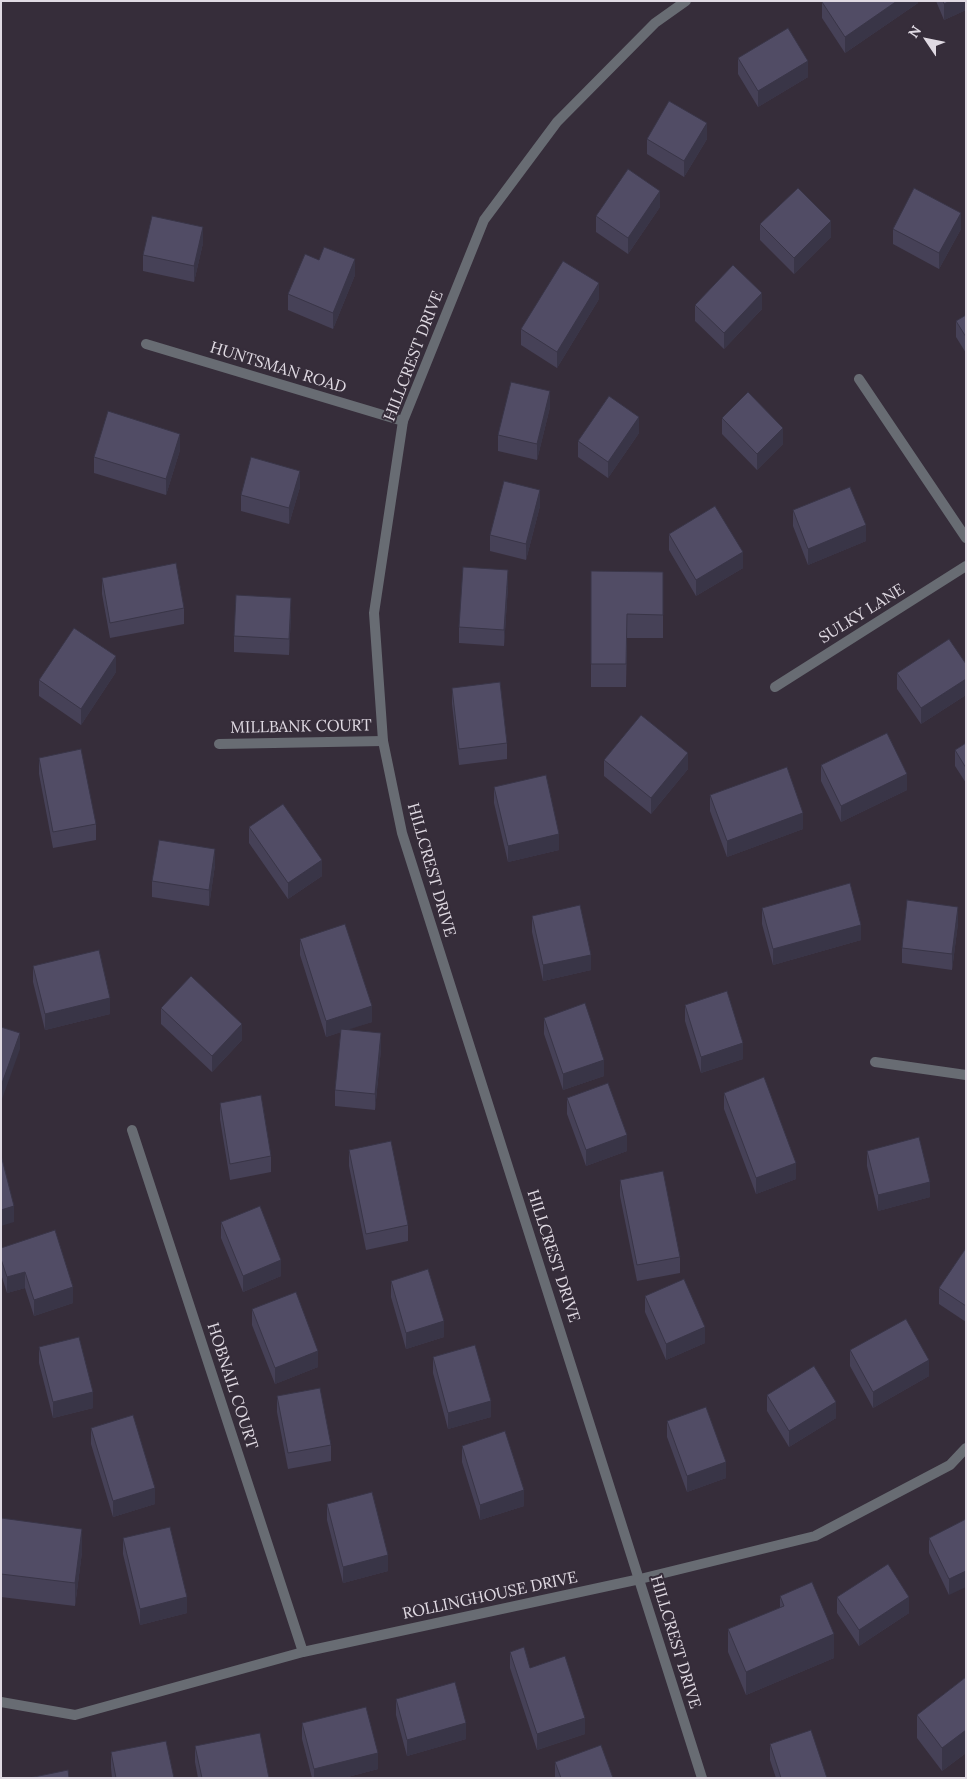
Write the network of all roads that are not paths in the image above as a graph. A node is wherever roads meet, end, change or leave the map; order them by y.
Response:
1 (686, 1) edge
2 (146, 344) dead end
3 (858, 379) dead end
4 (402, 420) junction
5 (966, 538) edge
6 (966, 566) edge
7 (775, 687) dead end
8 (383, 741) junction
9 (219, 744) dead end
10 (875, 1062) dead end
11 (966, 1075) edge
12 (132, 1130) dead end
13 (966, 1448) edge
14 (640, 1579) junction
15 (303, 1652) junction
16 (1, 1702) edge
17 (702, 1778) edge

1 - 4 street, HILLCREST DRIVE
2 - 4 street, HUNTSMAN ROAD
3 - 5 street
4 - 8 street, HILLCREST DRIVE
6 - 7 street, SULKY LANE
8 - 9 street, MILLBANK COURT
8 - 14 street, HILLCREST DRIVE
10 - 11 street
12 - 15 street, HOBNAIL COURT
13 - 14 street, ROLLINGHOUSE DRIVE
14 - 15 street, ROLLINGHOUSE DRIVE
14 - 17 street, HILLCREST DRIVE
15 - 16 street, ROLLINGHOUSE DRIVE

